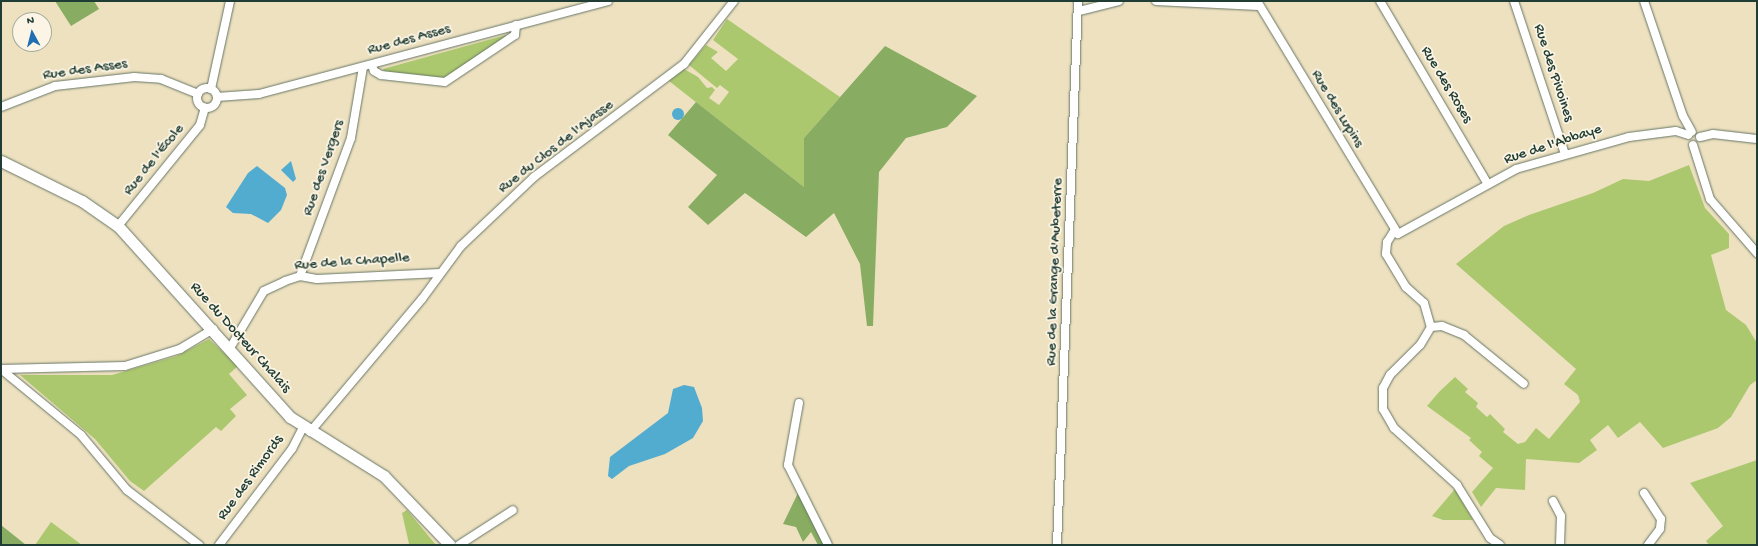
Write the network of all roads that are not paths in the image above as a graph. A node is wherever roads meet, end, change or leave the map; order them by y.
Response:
1 (230, 1) edge
2 (605, 1) edge
3 (734, 1) edge
4 (1078, 1) edge
5 (1119, 1) edge
6 (1156, 1) edge
7 (1380, 1) edge
8 (1514, 1) edge
9 (1644, 1) edge
10 (1257, 4) edge
11 (1079, 11) junction
12 (516, 25) junction
13 (367, 66) junction
14 (211, 89) junction
15 (198, 94) junction
16 (217, 97) junction
17 (1, 107) edge
18 (205, 108) junction
19 (1690, 133) junction
20 (1700, 137) junction
21 (1757, 139) edge
22 (1692, 145) junction
23 (1565, 154) junction
24 (1, 160) edge
25 (1488, 184) junction
26 (118, 226) junction
27 (1394, 231) junction
28 (1757, 253) edge
29 (440, 273) junction
30 (300, 276) junction
31 (1431, 327) junction
32 (213, 329) junction
33 (230, 348) junction
34 (2, 370) edge
35 (1524, 384) dead end
36 (799, 402) dead end
37 (306, 430) junction
38 (1644, 493) dead end
39 (1554, 501) dead end
40 (513, 510) dead end
41 (199, 545) edge
42 (219, 545) edge
43 (450, 545) edge
44 (459, 545) edge
45 (828, 545) edge
46 (1057, 545) edge
47 (1500, 545) edge
48 (1560, 545) edge
49 (1648, 545) edge

1 - 14 street
2 - 12 street, Rue des Asses
3 - 29 street, Rue du Clos de l'Ajasse
4 - 11 street, Rue de la Grange d'Aubeterre
5 - 11 street
6 - 10 street
7 - 25 street, Rue des Roses
8 - 23 street, Rue des Pivoines
9 - 19 street
10 - 27 street, Rue des Lupins
11 - 46 street, Rue de la Grange d'Aubeterre
12 - 13 street, Rue des Asses
12 - 13 street
13 - 16 street, Rue des Asses
13 - 30 street, Rue des Vergers
14 - 15 street
14 - 16 street
15 - 17 street, Rue des Asses
15 - 18 street
16 - 18 street
18 - 26 street, Rue de l'École
19 - 20 street
19 - 22 street
19 - 23 street, Rue de l'Abbaye
20 - 21 street
20 - 22 street
22 - 28 street
23 - 25 street, Rue de l'Abbaye
24 - 26 main road, Rue du Docteur Chalais
25 - 27 street, Rue de l'Abbaye
26 - 32 main road, Rue du Docteur Chalais
27 - 31 street
29 - 30 street, Rue de la Chapelle
29 - 37 street, Rue du Clos de l'Ajasse
30 - 33 street, Rue de la Chapelle
31 - 35 street
31 - 47 street
32 - 33 main road, Rue du Docteur Chalais
32 - 34 street
33 - 37 main road, Rue du Docteur Chalais
34 - 41 street
36 - 45 street
37 - 42 street, Rue des Rimords
37 - 43 main road, Rue du Docteur Chalais
38 - 49 street
39 - 48 street
40 - 44 street

